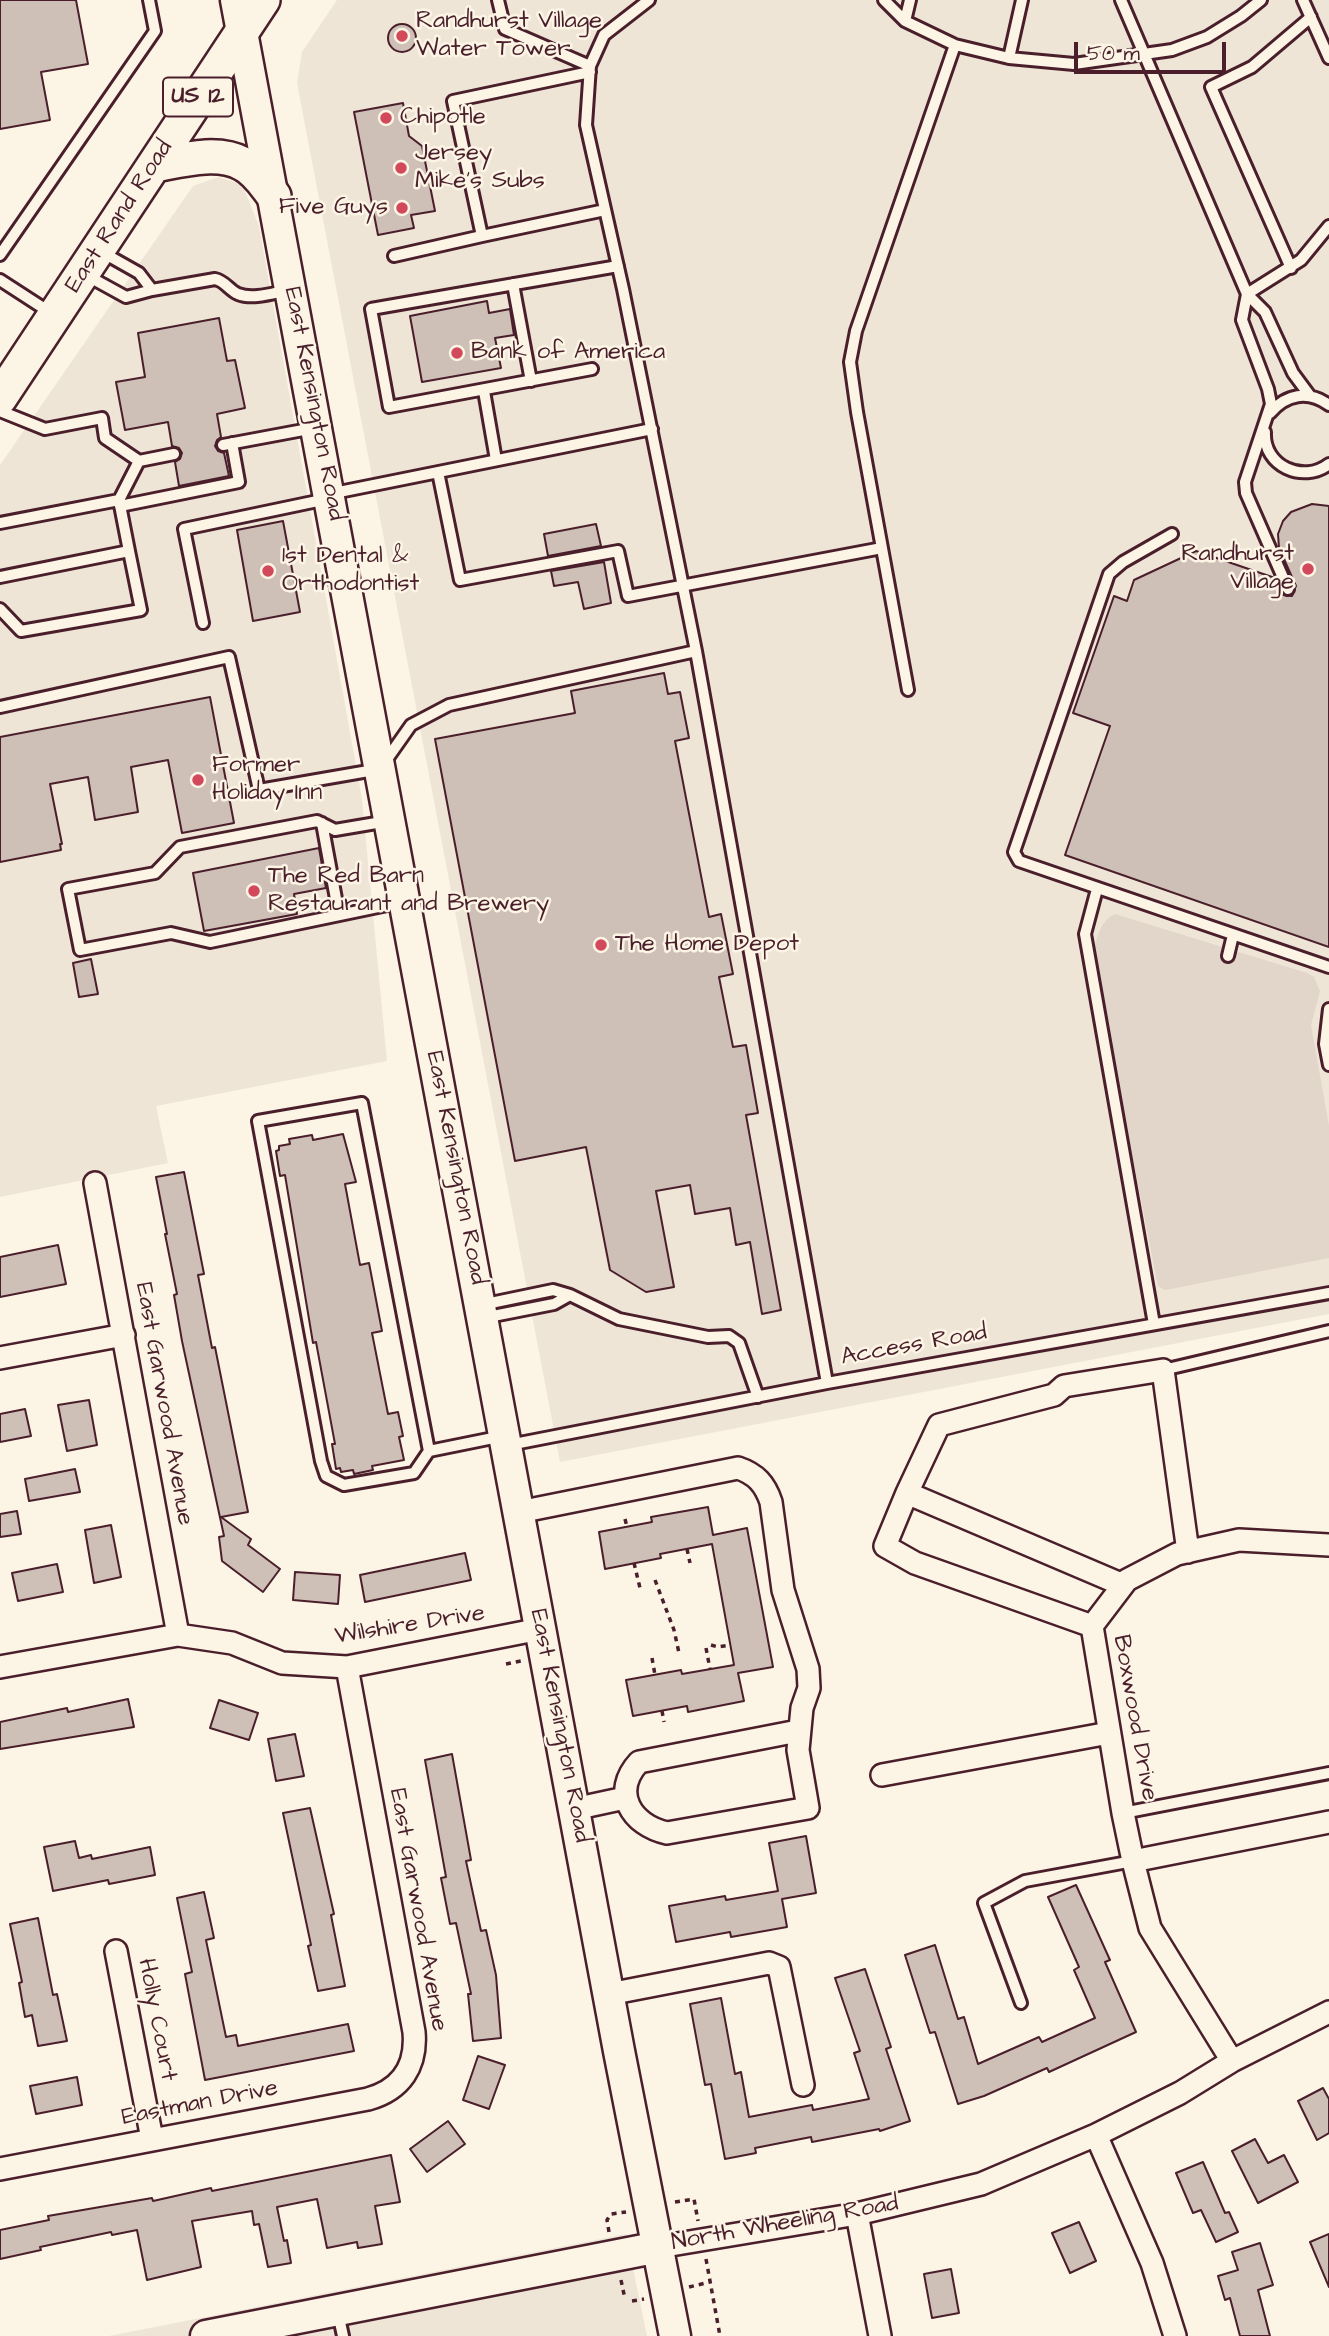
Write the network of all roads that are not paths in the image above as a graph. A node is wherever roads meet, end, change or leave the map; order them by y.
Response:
1 (149, 0) edge
2 (263, 0) edge
3 (498, 0) edge
4 (649, 0) edge
5 (884, 0) edge
6 (910, 0) edge
7 (1022, 0) edge
8 (1121, 0) edge
9 (1261, 0) edge
10 (1303, 0) edge
11 (239, 14) edge
12 (1311, 17) junction
13 (905, 21) junction
14 (955, 45) junction
15 (1144, 53) junction
16 (1009, 58) junction
17 (1329, 58) edge
18 (590, 69) junction
19 (155, 165) junction
20 (274, 196) junction
21 (605, 210) junction
22 (1329, 226) edge
23 (482, 236) junction
24 (0, 254) edge
25 (394, 256) dead end
26 (91, 262) junction
27 (618, 266) junction
28 (1291, 268) junction
29 (0, 280) edge
30 (513, 284) junction
31 (291, 289) junction
32 (152, 290) junction
33 (1247, 293) junction
34 (55, 315) junction
35 (592, 369) dead end
36 (530, 381) junction
37 (484, 391) junction
38 (1310, 396) junction
39 (0, 398) edge
40 (1329, 405) edge
41 (0, 411) edge
42 (1266, 425) junction
43 (317, 427) junction
44 (652, 429) junction
45 (174, 454) dead end
46 (496, 460) junction
47 (139, 461) junction
48 (1327, 466) edge
49 (438, 472) junction
50 (330, 496) junction
51 (120, 503) junction
52 (0, 523) edge
53 (1172, 534) dead end
54 (882, 548) junction
55 (129, 551) junction
56 (0, 577) edge
57 (682, 586) junction
58 (1288, 589) dead end
59 (0, 609) edge
60 (203, 623) dead end
61 (696, 651) junction
62 (908, 690) dead end
63 (0, 707) edge
64 (380, 769) junction
65 (390, 821) junction
66 (322, 823) junction
67 (1097, 889) junction
68 (405, 901) junction
69 (338, 915) junction
70 (1233, 935) junction
71 (1227, 956) dead end
72 (1329, 967) edge
73 (1329, 1009) edge
74 (1329, 1065) edge
75 (95, 1183) dead end
76 (1329, 1293) edge
77 (482, 1311) junction
78 (1154, 1324) junction
79 (1329, 1331) edge
80 (124, 1335) junction
81 (0, 1358) edge
82 (1163, 1370) junction
83 (827, 1383) junction
84 (758, 1396) junction
85 (506, 1441) junction
86 (429, 1451) junction
87 (907, 1493) junction
88 (519, 1512) junction
89 (1329, 1545) edge
90 (1188, 1552) junction
91 (1123, 1585) junction
92 (1092, 1626) junction
93 (540, 1629) junction
94 (178, 1635) junction
95 (0, 1667) edge
96 (347, 1667) junction
97 (798, 1731) junction
98 (1109, 1733) junction
99 (1329, 1773) edge
100 (882, 1775) dead end
101 (625, 1798) junction
102 (574, 1809) junction
103 (1123, 1813) junction
104 (1329, 1822) edge
105 (1133, 1861) junction
106 (116, 1951) dead end
107 (609, 1994) junction
108 (1021, 2003) dead end
109 (1329, 2012) edge
110 (1232, 2061) junction
111 (404, 2078) joint
112 (803, 2085) dead end
113 (1096, 2135) junction
114 (152, 2139) junction
115 (0, 2169) edge
116 (857, 2214) junction
117 (659, 2247) junction
118 (340, 2323) edge
119 (206, 2336) edge
120 (675, 2336) edge
121 (880, 2336) edge
122 (1174, 2336) edge

1 - 24 lane
2 - 11 main road, East Rand Road / US 12
3 - 18 lane
4 - 18 lane
5 - 13 lane
6 - 13 lane
7 - 16 lane
8 - 15 lane
9 - 15 lane
10 - 12 lane
11 - 19 main road, East Rand Road / US 12
11 - 20 main road, East Kensington Road
12 - 17 lane
12 - 28 lane
13 - 14 lane
14 - 16 lane
14 - 54 lane
15 - 16 lane
15 - 33 lane
18 - 21 lane
18 - 23 lane
19 - 20 main road
19 - 26 main road, East Rand Road / US 12
20 - 31 main road, East Kensington Road
21 - 23 lane
21 - 27 lane
22 - 28 lane
23 - 25 lane
26 - 32 lane
26 - 32 lane
26 - 34 main road, East Rand Road / US 12
27 - 30 lane
27 - 44 lane
28 - 33 lane
29 - 34 lane
30 - 36 lane
30 - 37 lane
31 - 32 lane
31 - 43 main road, East Kensington Road
33 - 38 lane
33 - 42 lane
34 - 39 main road, East Rand Road / US 12
35 - 36 lane
36 - 37 lane
37 - 46 lane
38 - 40 lane
38 - 42 lane
41 - 47 lane
42 - 48 lane
42 - 58 lane
43 - 50 main road, East Kensington Road
43 - 51 lane
44 - 46 lane
44 - 57 lane
45 - 47 lane
46 - 49 lane
47 - 51 lane
49 - 50 lane
49 - 57 lane
50 - 60 lane
50 - 64 main road, East Kensington Road
51 - 52 lane
51 - 55 lane
53 - 67 lane
54 - 57 lane
54 - 62 lane
55 - 56 lane
55 - 59 lane
57 - 61 lane
61 - 64 lane
61 - 83 lane
63 - 64 lane
64 - 65 main road, East Kensington Road
65 - 66 lane
65 - 68 main road, East Kensington Road
66 - 69 lane
66 - 69 lane
67 - 70 lane
67 - 78 lane
68 - 69 lane
68 - 77 main road, East Kensington Road
70 - 71 lane
70 - 72 lane
73 - 74 lane
75 - 80 street, East Garwood Avenue
76 - 78 lane, Access Road
77 - 84 lane
77 - 85 main road, East Kensington Road
78 - 83 lane, Access Road
79 - 82 lane
80 - 81 street
80 - 94 street, East Garwood Avenue
82 - 87 street
82 - 90 street
83 - 84 lane, Access Road
84 - 85 lane, Access Road
85 - 86 lane, Access Road
85 - 88 main road, East Kensington Road
86 - 86 lane
87 - 91 street
87 - 92 street
88 - 93 main road, East Kensington Road
88 - 97 street
89 - 90 street, Boxwood Drive
90 - 91 street, Boxwood Drive
91 - 92 street, Boxwood Drive
92 - 98 street, Boxwood Drive
93 - 96 street, Wilshire Drive
93 - 102 main road, East Kensington Road
94 - 95 street, Wilshire Drive
94 - 96 street, Wilshire Drive
96 - 111 street, East Garwood Avenue
97 - 101 street
97 - 101 street
98 - 100 street
98 - 103 street, Boxwood Drive
99 - 103 lane
101 - 102 street
102 - 107 main road, East Kensington Road
103 - 105 street, Boxwood Drive
104 - 105 street
105 - 108 lane
105 - 110 street, Boxwood Drive
106 - 114 street, Holly Court
107 - 112 street
107 - 117 main road, East Kensington Road
109 - 110 street, North Wheeling Road
110 - 113 street, North Wheeling Road
111 - 114 street, Eastman Drive
113 - 116 street, North Wheeling Road
113 - 122 street
114 - 115 street, Eastman Drive
116 - 117 street, North Wheeling Road
116 - 121 street
117 - 118 main road, North Wheeling Road
117 - 120 main road, East Kensington Road
118 - 119 main road, North Wheeling Road

